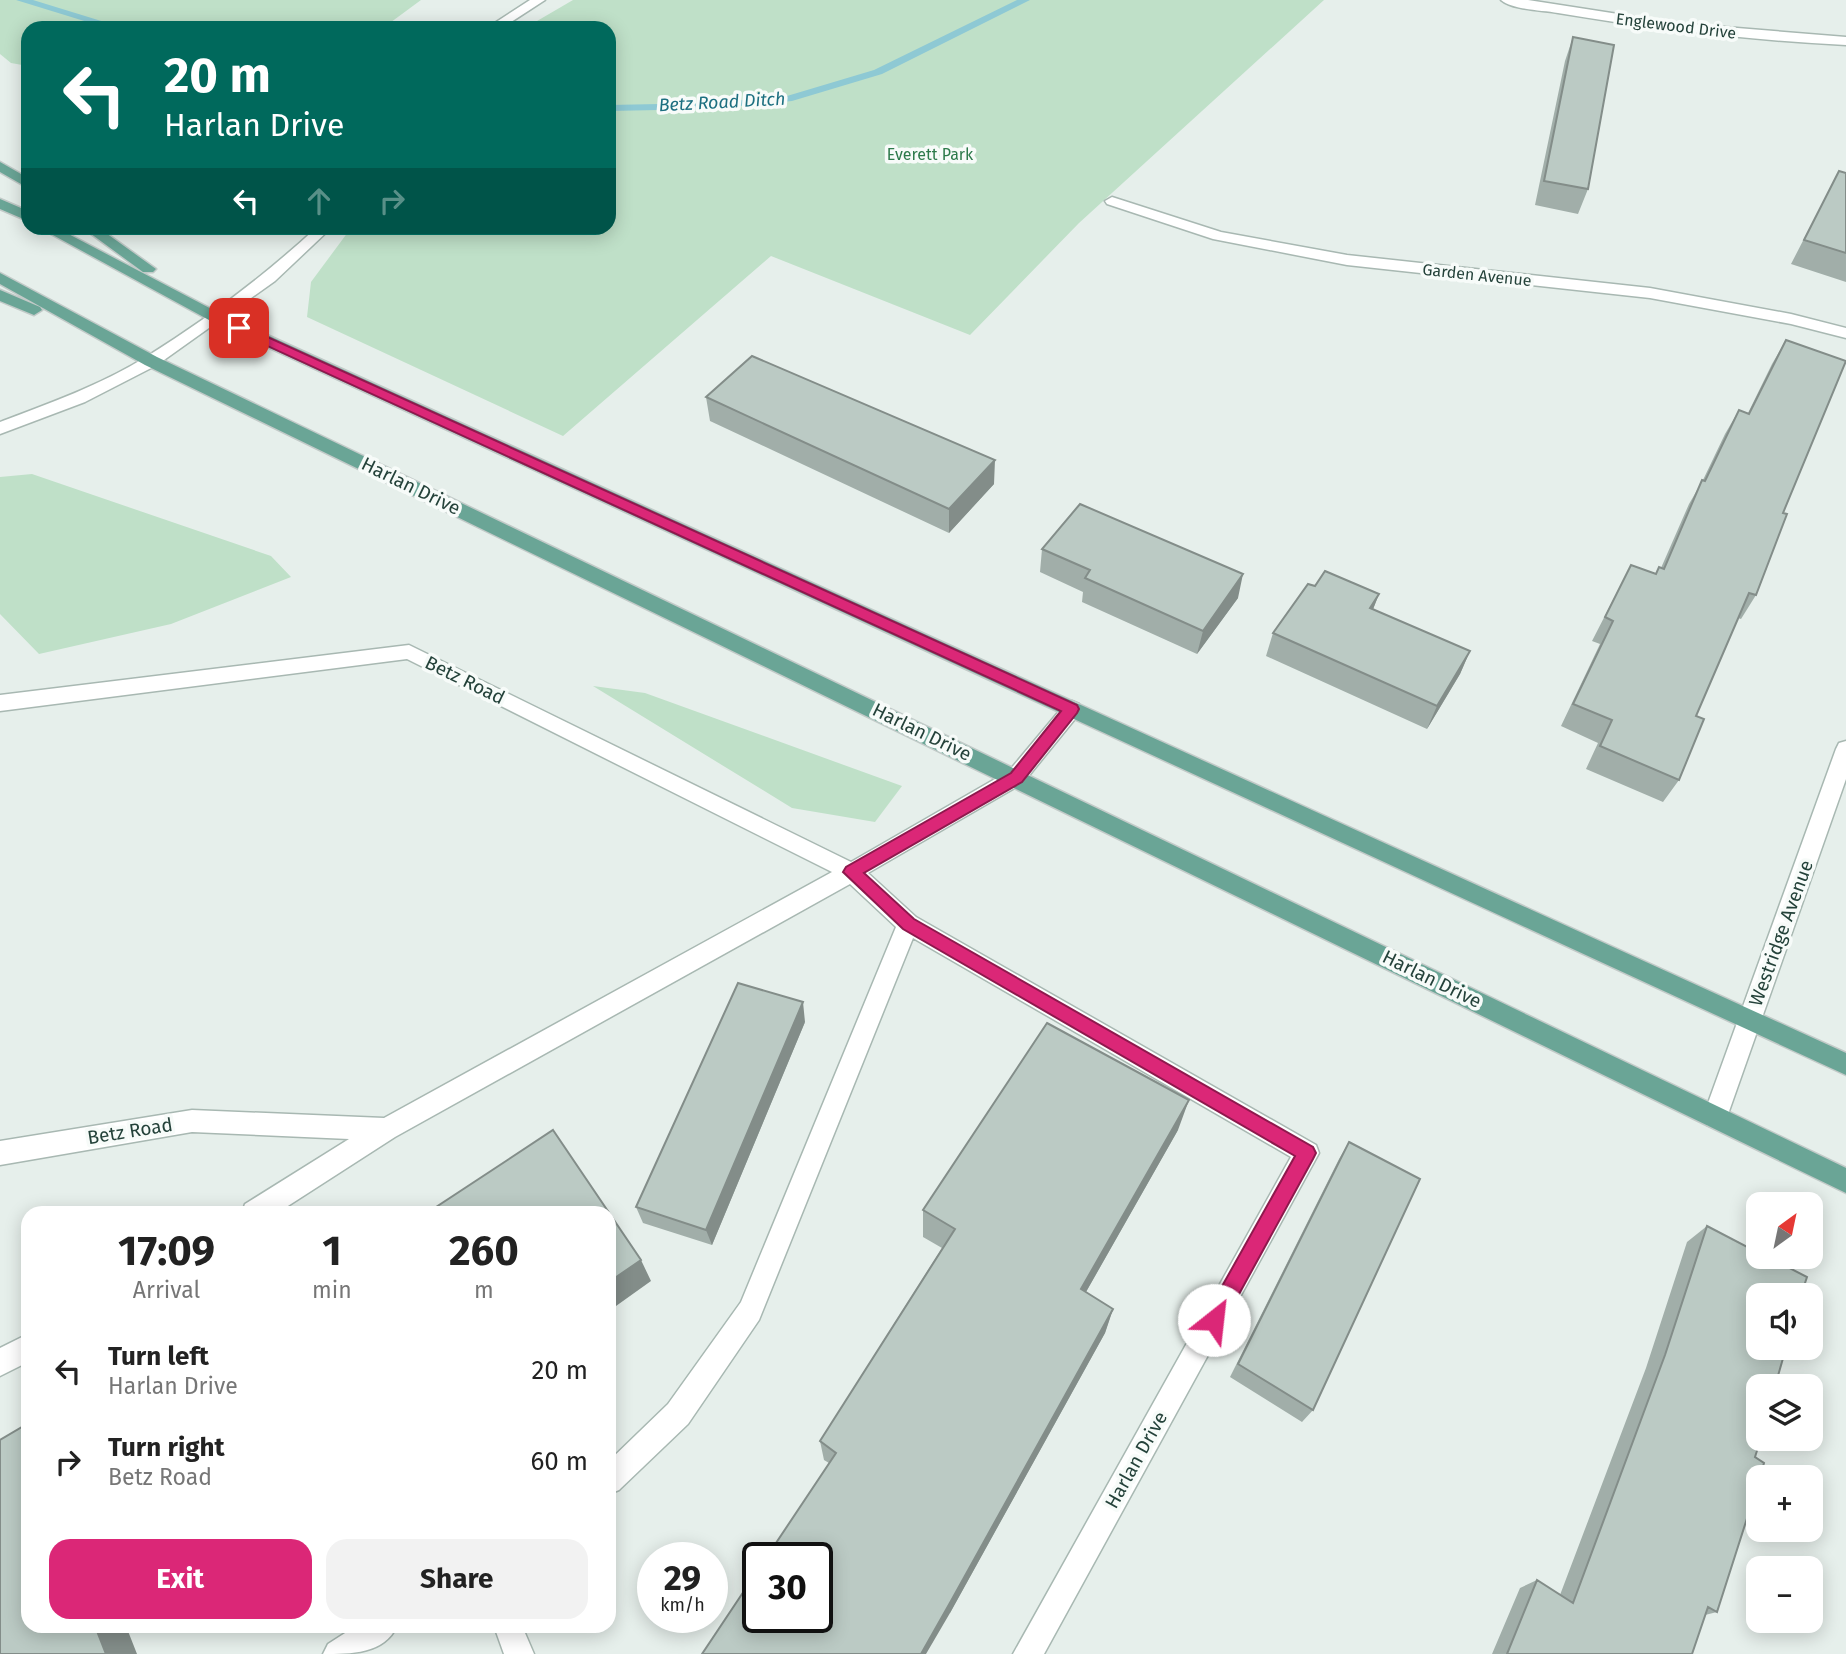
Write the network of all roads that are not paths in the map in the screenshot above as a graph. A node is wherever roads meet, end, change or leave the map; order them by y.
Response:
1 (539, 0) edge
2 (1507, 0) edge
3 (1565, 5) edge
4 (504, 21) edge
5 (1846, 41) edge
6 (0, 166) edge
7 (21, 180) edge
8 (1112, 201) dead end
9 (0, 203) edge
10 (21, 214) edge
11 (60, 235) edge
12 (100, 235) edge
13 (316, 235) edge
14 (0, 278) edge
15 (0, 295) edge
16 (215, 317) junction
17 (1846, 333) edge
18 (151, 361) junction
19 (0, 428) edge
20 (0, 703) edge
21 (1072, 709) junction
22 (1846, 749) edge
23 (1016, 777) junction
24 (852, 872) junction
25 (908, 924) junction
26 (1751, 1020) junction
27 (1846, 1064) edge
28 (1714, 1117) junction
29 (386, 1129) junction
30 (0, 1153) edge
31 (1846, 1181) edge
32 (265, 1206) edge
33 (21, 1351) edge
34 (0, 1363) edge
35 (616, 1473) edge
36 (371, 1633) edge
37 (511, 1633) edge
38 (338, 1654) edge
39 (519, 1654) edge
40 (1028, 1654) edge

1 - 4 street
2 - 3 street, Englewood Drive
3 - 5 street, Englewood Drive
6 - 7 main road
8 - 17 street, Garden Avenue
9 - 10 main road
11 - 16 main road
12 - 16 main road
13 - 16 street
14 - 18 main road, Harlan Drive
15 - 18 main road
16 - 18 street
16 - 21 main road
18 - 19 street
18 - 23 main road, Harlan Drive
20 - 24 street, Betz Road
21 - 23 street
21 - 26 main road
22 - 26 street, Westridge Avenue
23 - 24 street
23 - 28 main road, Harlan Drive
24 - 25 street, Harlan Drive
24 - 29 street
25 - 35 street
25 - 40 street, Harlan Drive
26 - 27 main road
26 - 28 street, Westridge Avenue
28 - 31 main road, Harlan Drive
29 - 30 street, Betz Road
29 - 32 street
33 - 34 street
36 - 38 street
37 - 39 street

